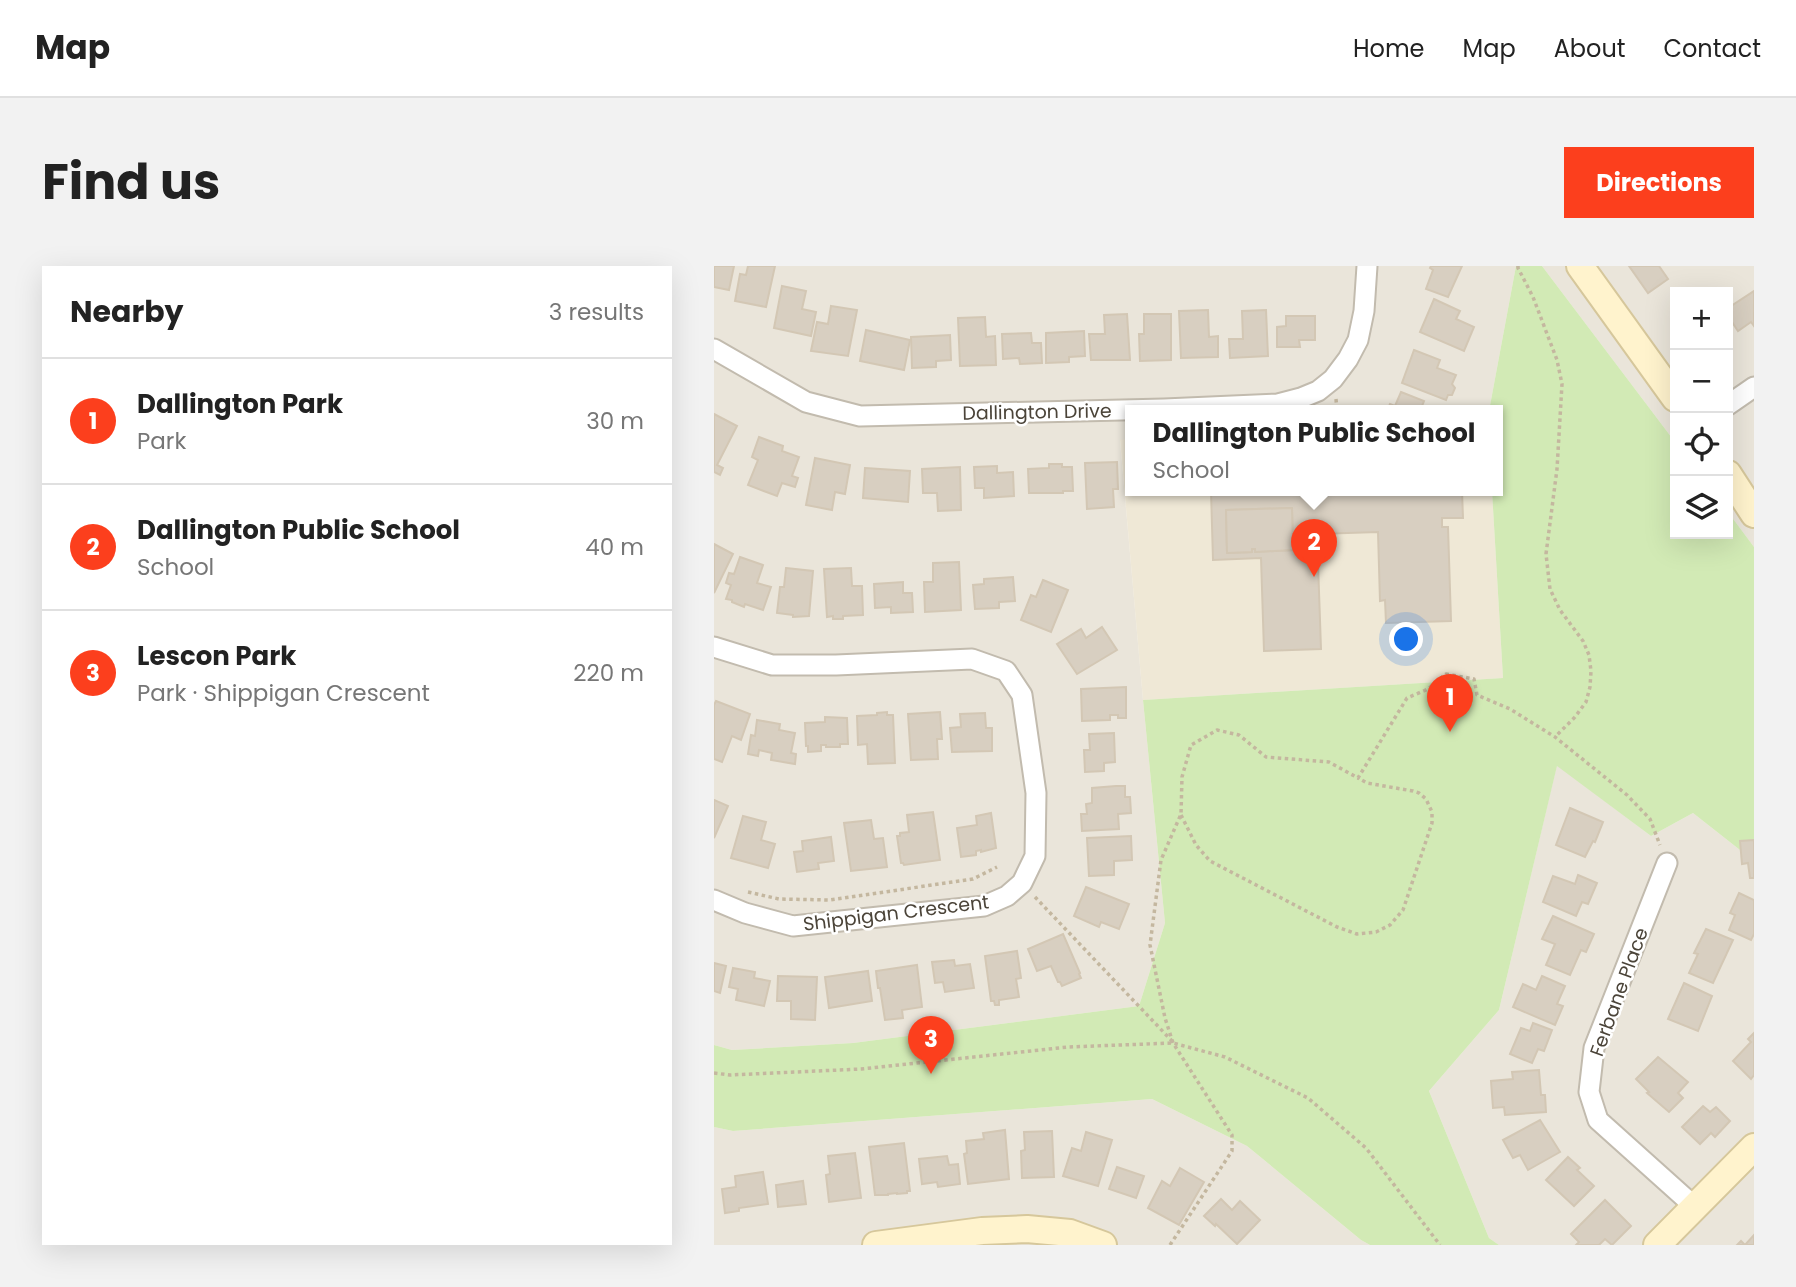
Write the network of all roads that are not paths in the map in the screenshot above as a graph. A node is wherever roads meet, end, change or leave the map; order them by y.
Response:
1 (1367, 266) edge
2 (1580, 266) edge
3 (714, 349) edge
4 (1754, 387) edge
5 (1670, 391) edge
6 (1733, 402) edge
7 (1259, 405) edge
8 (1125, 411) edge
9 (1729, 476) edge
10 (1754, 514) edge
11 (714, 647) edge
12 (1667, 863) road end
13 (714, 901) edge
14 (1754, 1147) edge
15 (1695, 1207) junction
16 (919, 1242) edge
17 (876, 1245) edge
18 (1103, 1245) edge
19 (1657, 1245) edge

1 - 7 street, Dallington Drive
2 - 5 street
3 - 8 street, Dallington Drive
4 - 6 street
9 - 10 street
11 - 13 street, Shippigan Crescent
12 - 15 street, Ferbane Place
14 - 15 street
15 - 19 street
16 - 17 street
16 - 18 street

